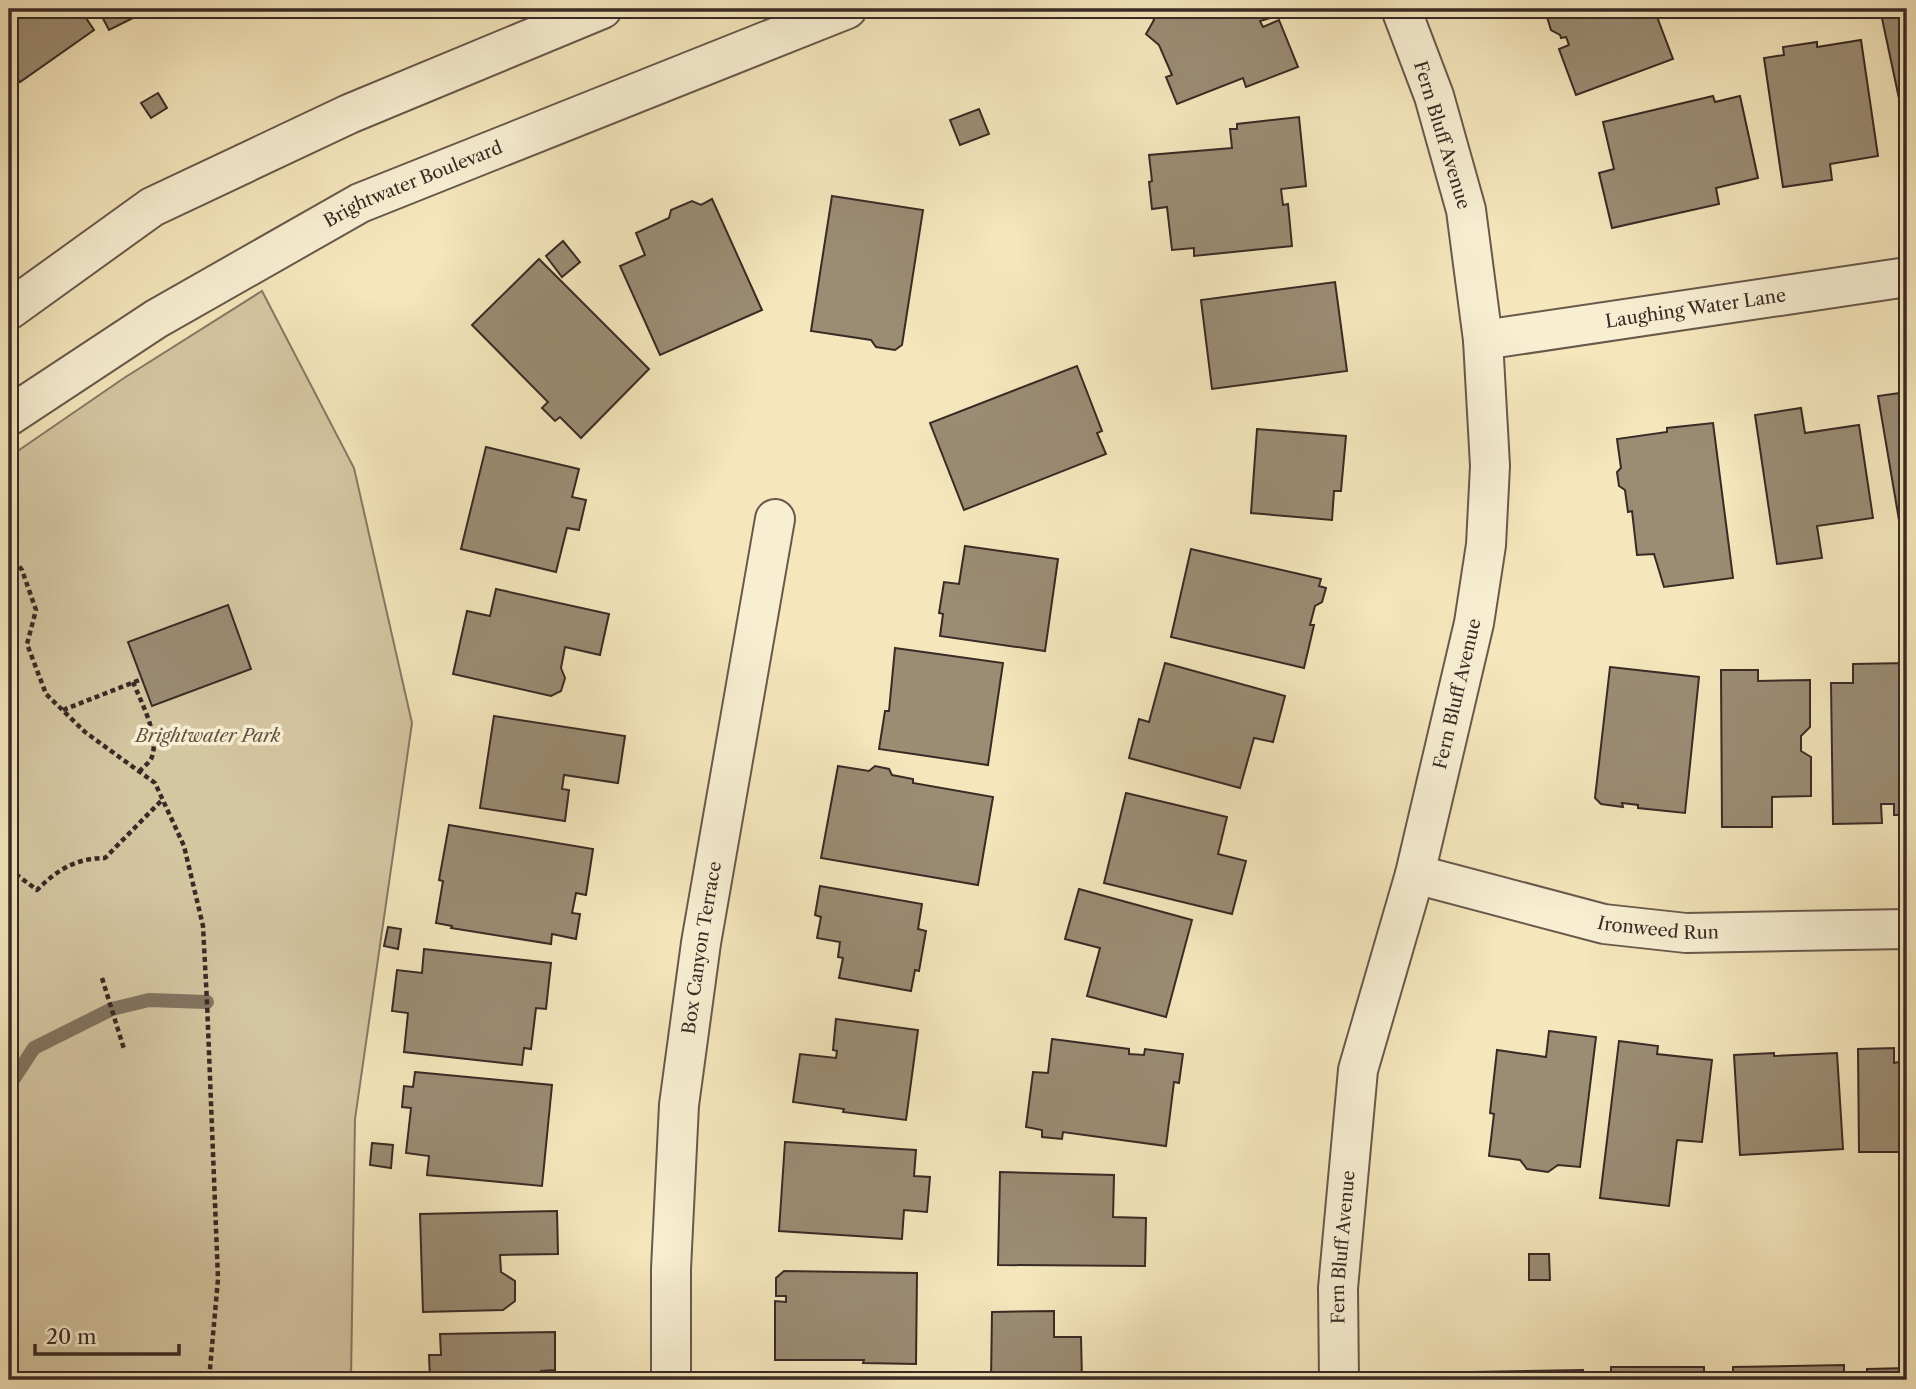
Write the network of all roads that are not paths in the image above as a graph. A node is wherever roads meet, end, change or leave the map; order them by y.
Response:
1 (602, 9) edge
2 (847, 9) edge
3 (1401, 9) edge
4 (1907, 278) edge
5 (9, 310) edge
6 (1483, 340) junction
7 (9, 416) edge
8 (775, 519) dead end
9 (1415, 874) junction
10 (1907, 929) edge
11 (671, 1380) edge
12 (1339, 1380) edge

1 - 5 street
2 - 7 street, Brightwater Boulevard
3 - 6 street, Fern Bluff Avenue
4 - 6 street, Laughing Water Lane
6 - 9 street, Fern Bluff Avenue
8 - 11 street, Box Canyon Terrace
9 - 10 street, Ironweed Run
9 - 12 street, Fern Bluff Avenue

